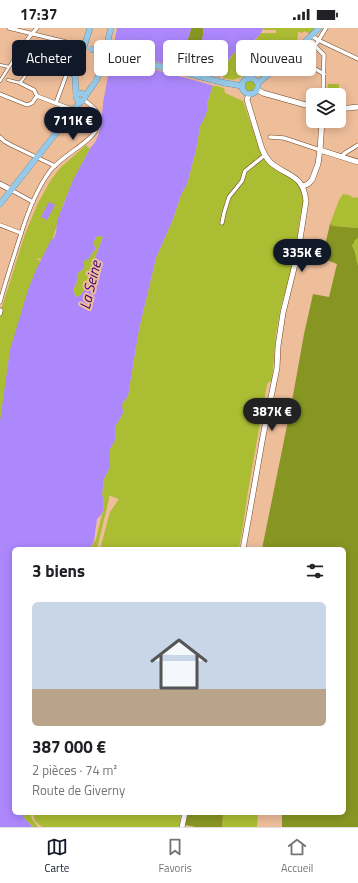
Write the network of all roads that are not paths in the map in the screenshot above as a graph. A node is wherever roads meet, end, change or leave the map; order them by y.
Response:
1 (9, 28) edge
2 (37, 28) edge
3 (90, 28) edge
4 (111, 28) edge
5 (318, 28) edge
6 (326, 28) edge
7 (18, 29) edge
8 (32, 34) junction
9 (312, 36) junction
10 (28, 40) edge
11 (57, 40) edge
12 (308, 40) edge
13 (318, 40) junction
14 (86, 41) edge
15 (86, 48) edge
16 (358, 59) edge
17 (12, 62) edge
18 (0, 65) edge
19 (9, 67) junction
20 (316, 69) edge
21 (324, 74) junction
22 (25, 76) edge
23 (66, 76) edge
24 (75, 76) edge
25 (266, 76) edge
26 (8, 80) dead end
27 (0, 81) edge
28 (20, 83) junction
29 (258, 83) junction
30 (242, 86) junction
31 (323, 88) edge
32 (258, 90) junction
33 (0, 94) edge
34 (80, 95) junction
35 (249, 95) junction
36 (37, 96) junction
37 (56, 103) junction
38 (306, 105) edge
39 (358, 108) edge
40 (71, 109) junction
41 (346, 109) edge
42 (64, 122) junction
43 (322, 128) edge
44 (0, 137) edge
45 (270, 137) dead end
46 (4, 141) junction
47 (0, 144) edge
48 (358, 145) edge
49 (320, 150) junction
50 (265, 155) junction
51 (37, 157) junction
52 (341, 157) junction
53 (358, 162) edge
54 (55, 166) junction
55 (0, 184) edge
56 (303, 186) junction
57 (11, 190) junction
58 (33, 202) junction
59 (0, 204) edge
60 (222, 223) dead end
61 (0, 225) edge
62 (21, 233) junction
63 (0, 302) edge
64 (243, 547) edge
65 (185, 815) edge
66 (182, 827) edge

1 - 7 street
2 - 8 street
3 - 14 main road
4 - 34 main road
5 - 9 main road
6 - 13 street
7 - 8 street
8 - 10 street
8 - 11 street
9 - 12 main road
9 - 13 street
13 - 16 street
13 - 21 street
15 - 30 main road, bridge
17 - 19 street
18 - 19 street
19 - 27 street
20 - 21 street
21 - 31 street
22 - 28 street
23 - 37 street
24 - 34 main road
25 - 29 main road
26 - 28 street
28 - 36 street
29 - 30 main road
29 - 32 main road
30 - 35 main road
32 - 35 main road
32 - 38 main road
33 - 36 street
34 - 40 main road
34 - 42 main road
34 - 54 street
35 - 50 main road
36 - 37 street
37 - 40 street
39 - 41 main road
40 - 42 main road
42 - 51 main road
43 - 49 main road
44 - 46 street
45 - 49 street
46 - 47 street
46 - 51 street
48 - 52 street
49 - 52 main road
49 - 56 main road
50 - 56 main road
50 - 60 street
51 - 54 street
51 - 57 main road
52 - 53 main road
54 - 58 street
55 - 57 main road
56 - 64 main road
57 - 58 street
57 - 59 main road
58 - 62 street
61 - 62 street
62 - 63 street
65 - 66 main road

